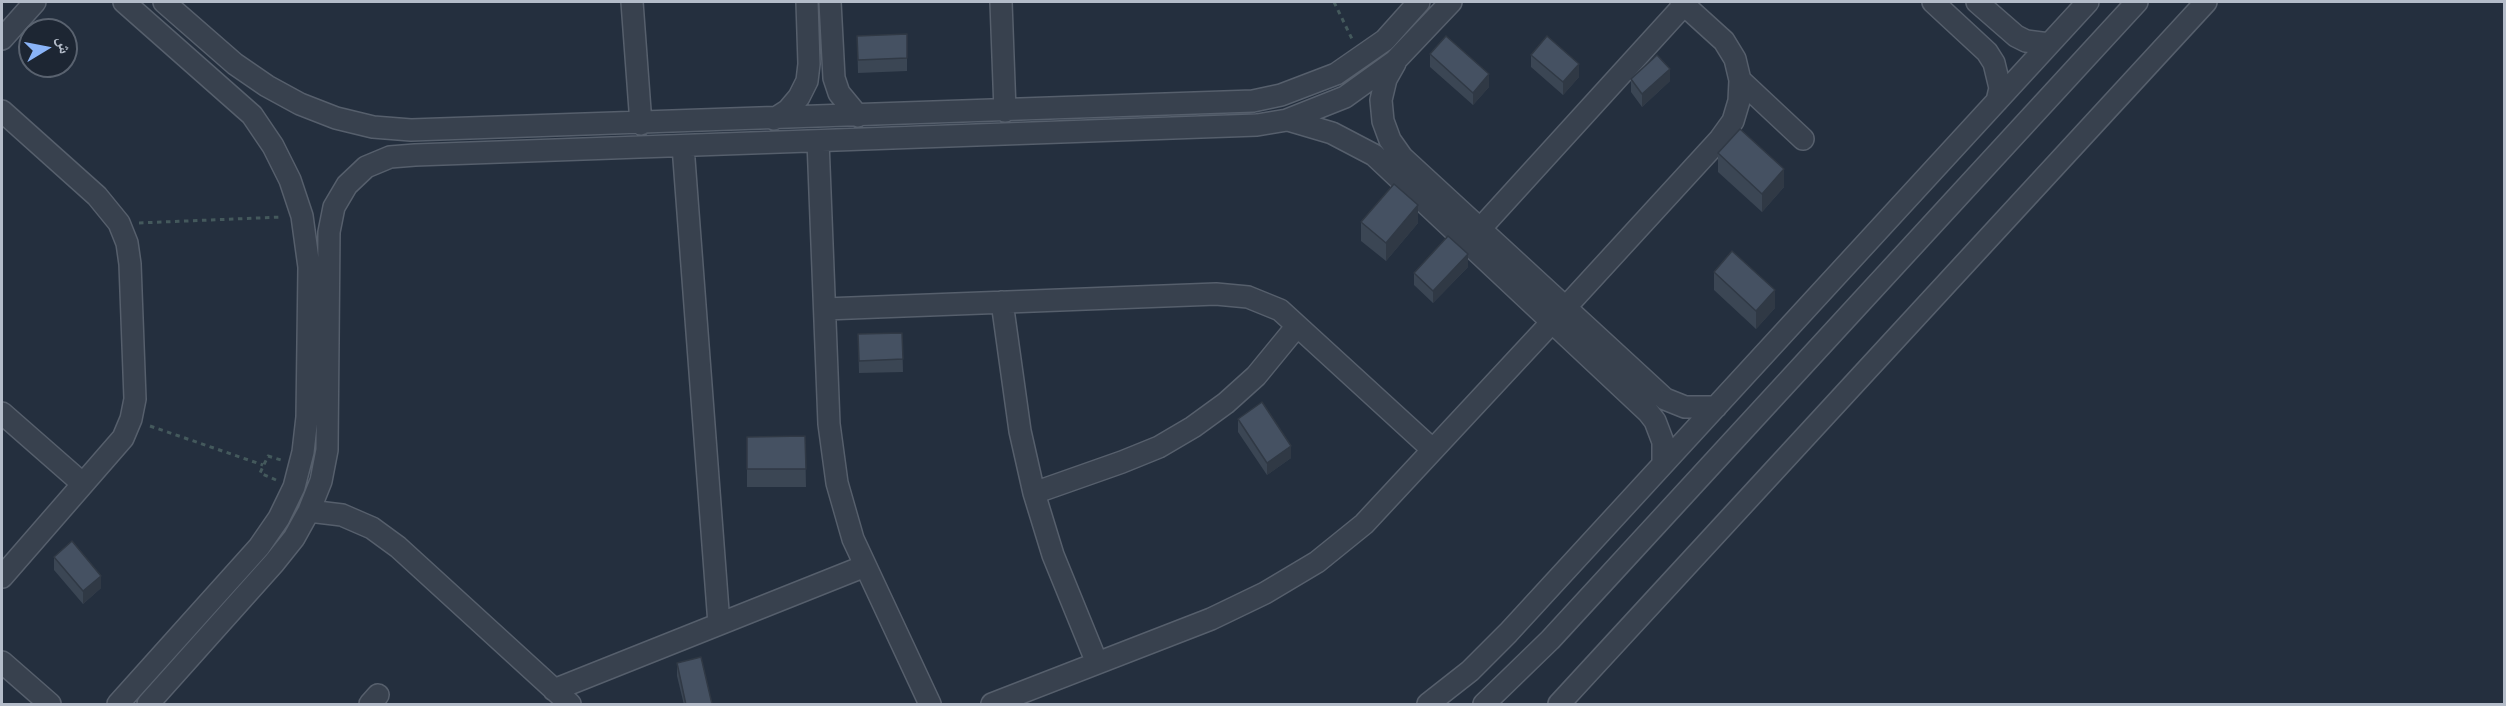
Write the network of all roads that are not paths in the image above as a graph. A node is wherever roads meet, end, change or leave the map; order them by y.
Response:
1 (34, 2) edge
2 (124, 2) edge
3 (164, 2) edge
4 (633, 2) edge
5 (807, 2) edge
6 (830, 2) edge
7 (1001, 2) edge
8 (1419, 2) edge
9 (1451, 2) edge
10 (1933, 2) edge
11 (1977, 2) edge
12 (2088, 2) edge
13 (2137, 2) edge
14 (2205, 2) edge
15 (1682, 3) edge
16 (2, 39) edge
17 (2049, 44) junction
18 (1395, 61) junction
19 (1740, 80) junction
20 (1997, 100) junction
21 (2, 111) edge
22 (1005, 111) junction
23 (858, 116) junction
24 (774, 119) junction
25 (1287, 120) junction
26 (641, 124) junction
27 (1803, 139) dead end
28 (818, 141) junction
29 (684, 146) junction
30 (1480, 229) junction
31 (1002, 302) junction
32 (825, 309) junction
33 (1558, 315) junction
34 (1297, 326) junction
35 (1716, 407) junction
36 (2, 413) edge
37 (1433, 450) junction
38 (1663, 465) junction
39 (83, 484) junction
40 (1034, 493) junction
41 (309, 511) junction
42 (865, 566) junction
43 (2, 577) edge
44 (719, 624) junction
45 (2, 662) edge
46 (1097, 663) junction
47 (554, 690) junction
48 (50, 705) edge
49 (118, 705) edge
50 (148, 705) edge
51 (570, 705) edge
52 (930, 705) edge
53 (992, 705) edge
54 (1428, 705) edge
55 (1484, 705) edge
56 (1559, 705) edge

1 - 16 street
2 - 49 street
3 - 26 street
4 - 26 street
5 - 24 street
6 - 23 street
7 - 22 street
8 - 22 street
9 - 18 street
10 - 20 street
11 - 17 street
12 - 17 street
13 - 55 street
14 - 56 street
15 - 19 street
15 - 30 street
17 - 20 street
18 - 25 street
18 - 30 street
19 - 27 street
19 - 33 street
20 - 35 street
21 - 39 street
22 - 23 street
23 - 24 street
24 - 26 street
25 - 28 street
25 - 33 street
28 - 29 street
28 - 32 street
29 - 41 street
29 - 44 street
30 - 33 street
31 - 32 street
31 - 34 street
31 - 40 street
32 - 42 street
33 - 35 street
33 - 37 street
33 - 38 street
34 - 37 street
34 - 40 street
35 - 38 street
36 - 39 street
37 - 46 street
38 - 54 street
39 - 43 street
40 - 46 street
41 - 47 street
41 - 50 street
42 - 44 street
42 - 52 street
44 - 47 street
45 - 48 street
46 - 53 street
47 - 51 street

